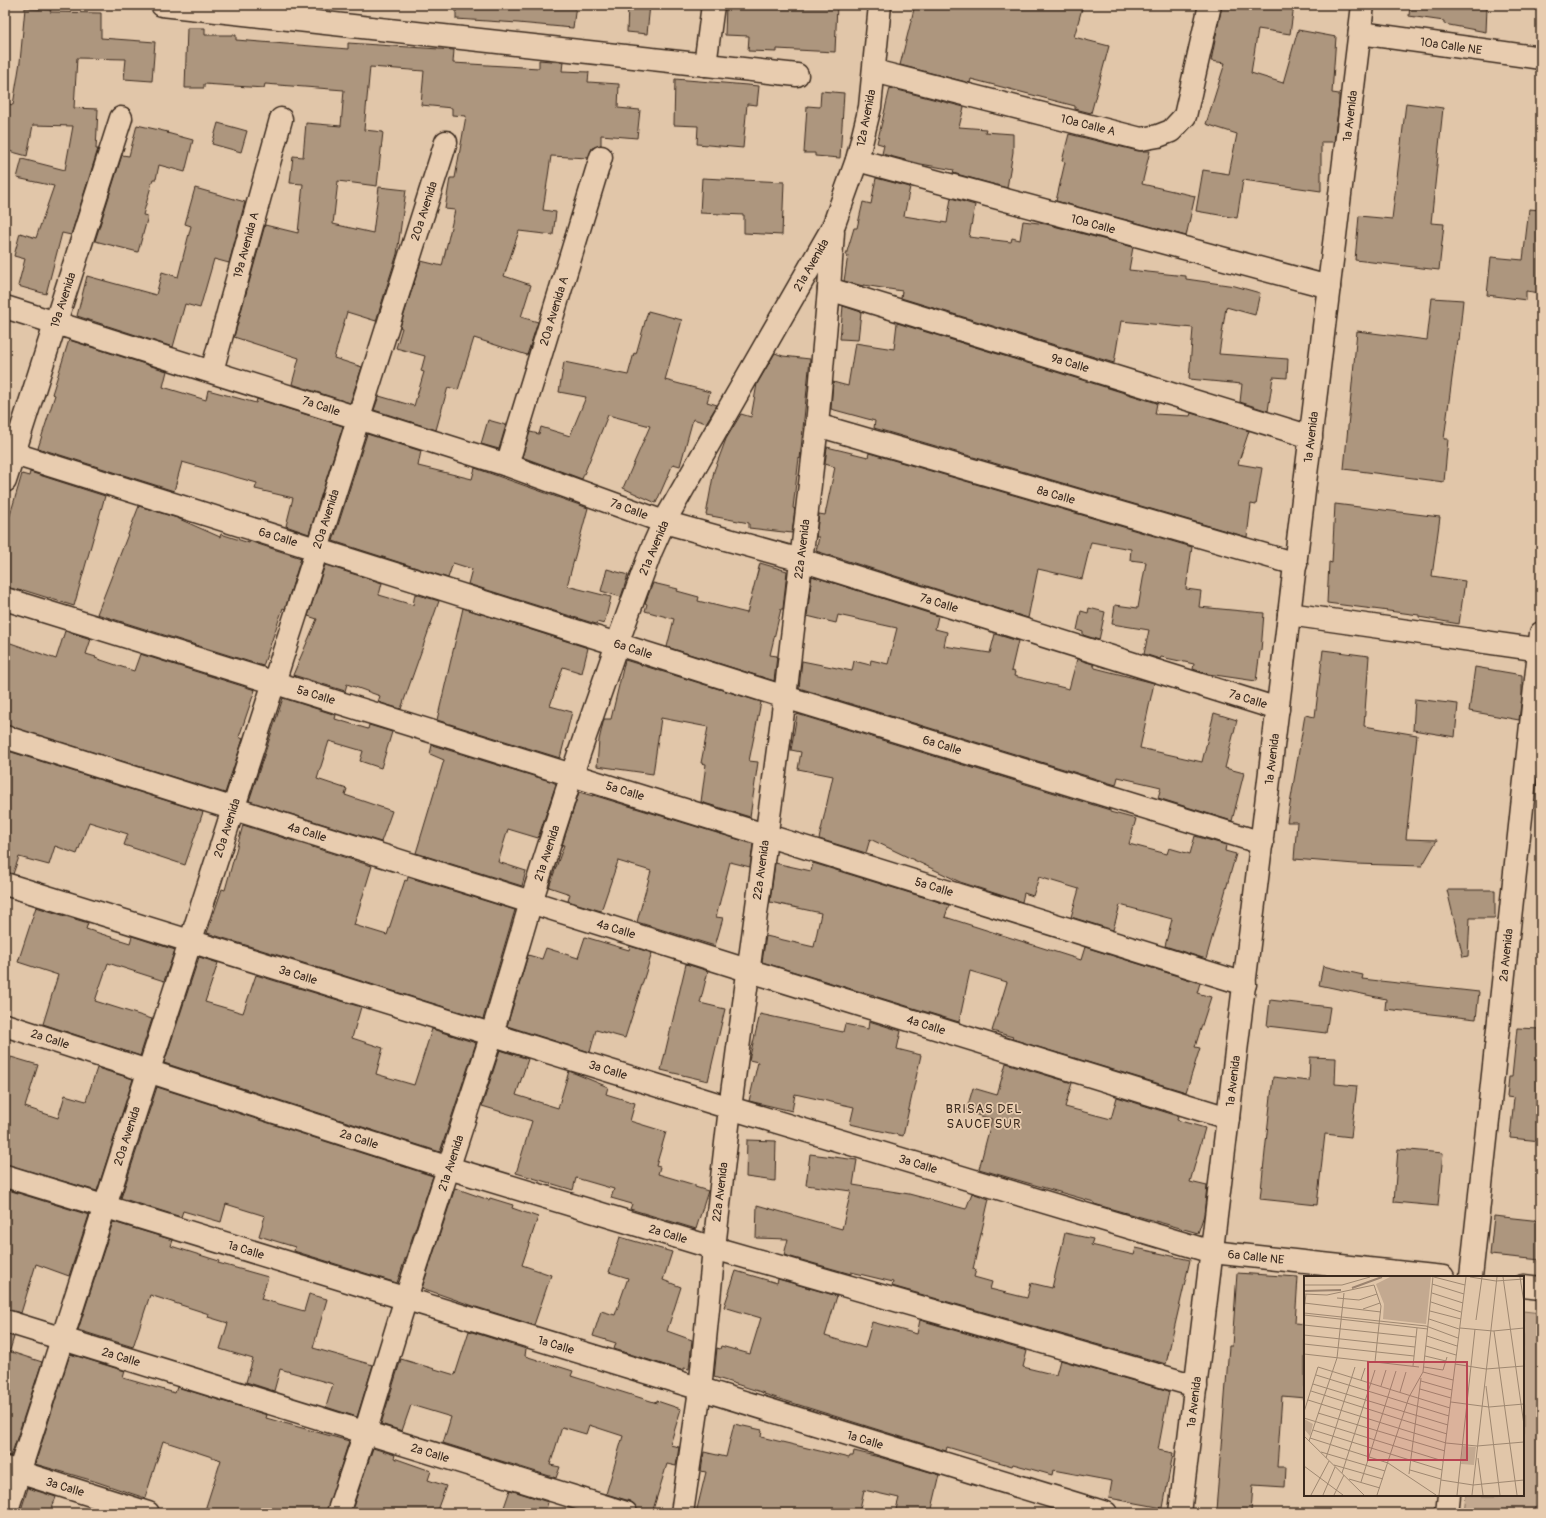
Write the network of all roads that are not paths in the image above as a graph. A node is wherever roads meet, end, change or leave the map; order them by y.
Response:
1 (162, 5) edge
2 (713, 5) edge
3 (880, 5) edge
4 (1210, 5) edge
5 (1364, 5) edge
6 (1360, 33) junction
7 (1541, 58) edge
8 (705, 65) junction
9 (874, 71) junction
10 (797, 76) dead end
11 (121, 118) dead end
12 (281, 119) dead end
13 (446, 142) dead end
14 (601, 158) dead end
15 (857, 160) junction
16 (833, 227) junction
17 (1329, 287) junction
18 (829, 289) junction
19 (5, 307) edge
20 (55, 323) junction
21 (212, 371) junction
22 (358, 418) junction
23 (817, 426) junction
24 (1311, 437) junction
25 (9, 452) edge
26 (507, 465) junction
27 (5, 481) edge
28 (664, 522) junction
29 (317, 549) junction
30 (801, 560) junction
31 (1296, 564) junction
32 (5, 599) edge
33 (1289, 614) junction
34 (617, 644) junction
35 (1540, 644) edge
36 (274, 682) junction
37 (785, 697) junction
38 (1278, 708) junction
39 (5, 737) edge
40 (572, 774) junction
41 (233, 809) junction
42 (766, 834) junction
43 (1262, 843) junction
44 (5, 884) edge
45 (531, 902) junction
46 (190, 942) junction
47 (747, 970) junction
48 (1245, 984) junction
49 (5, 1025) edge
50 (492, 1034) junction
51 (148, 1071) junction
52 (730, 1108) junction
53 (1228, 1118) junction
54 (449, 1168) junction
55 (5, 1176) edge
56 (104, 1208) junction
57 (714, 1248) junction
58 (1212, 1252) junction
59 (1433, 1276) edge
60 (1471, 1276) edge
61 (1524, 1286) edge
62 (1541, 1288) edge
63 (406, 1298) junction
64 (5, 1321) edge
65 (62, 1339) junction
66 (1196, 1386) junction
67 (700, 1390) junction
68 (365, 1433) junction
69 (12, 1470) edge
70 (1449, 1496) edge
71 (6, 1513) edge
72 (148, 1513) edge
73 (338, 1513) edge
74 (626, 1513) edge
75 (682, 1513) edge
76 (1106, 1513) edge
77 (1180, 1513) edge
78 (1447, 1513) edge

1 - 8 street
2 - 8 street
3 - 9 street, 12a Avenida
4 - 9 street, 10a Calle A
5 - 6 street, 1a Avenida
6 - 7 street, 10a Calle NE
6 - 17 street, 1a Avenida
8 - 10 street
9 - 15 street, 12a Avenida
11 - 20 street, 19a Avenida
12 - 21 street, 19a Avenida A
13 - 22 street, 20a Avenida
14 - 26 street, 20a Avenida A
15 - 16 street, 12a Avenida
15 - 17 street, 10a Calle
16 - 18 street, 22a Avenida
16 - 28 street, 21a Avenida
17 - 24 street, 1a Avenida
18 - 23 street, 22a Avenida
18 - 24 street, 9a Calle
19 - 20 street, 7a Calle
20 - 21 street, 7a Calle
20 - 25 street, 19a Avenida
21 - 22 street, 7a Calle
22 - 26 street, 7a Calle
22 - 29 street, 20a Avenida
23 - 30 street, 22a Avenida
23 - 31 street, 8a Calle
24 - 31 street, 1a Avenida
25 - 27 street, 19a Avenida
25 - 29 street, 6a Calle
26 - 28 street, 7a Calle
28 - 30 street, 7a Calle
28 - 34 street, 21a Avenida
29 - 34 street, 6a Calle
29 - 36 street, 20a Avenida
30 - 37 street, 22a Avenida
30 - 38 street, 7a Calle
31 - 33 street, 1a Avenida
32 - 36 street, 5a Calle
33 - 35 street
33 - 38 street, 1a Avenida
34 - 37 street, 6a Calle
34 - 40 street, 21a Avenida
35 - 60 street, 2a Avenida
36 - 40 street, 5a Calle
36 - 41 street, 20a Avenida
37 - 42 street, 22a Avenida
37 - 43 street, 6a Calle
38 - 43 street, 1a Avenida
39 - 41 street, 4a Calle
40 - 42 street, 5a Calle
40 - 45 street, 21a Avenida
41 - 45 street, 4a Calle
41 - 46 street, 20a Avenida
42 - 47 street, 22a Avenida
42 - 48 street, 5a Calle
43 - 48 street, 1a Avenida
44 - 46 street, 3a Calle
45 - 47 street, 4a Calle
45 - 50 street, 21a Avenida
46 - 50 street, 3a Calle
46 - 51 street, 20a Avenida
47 - 52 street, 22a Avenida
47 - 53 street, 4a Calle
48 - 53 street, 1a Avenida
49 - 51 street, 2a Calle
50 - 52 street, 3a Calle
50 - 54 street, 21a Avenida
51 - 54 street, 2a Calle
51 - 56 street, 20a Avenida
52 - 57 street, 22a Avenida
52 - 58 street, 3a Calle
53 - 58 street, 1a Avenida
54 - 57 street, 2a Calle
54 - 63 street, 21a Avenida
55 - 56 street, 1a Calle
56 - 63 street, 1a Calle
56 - 65 street, 20a Avenida
57 - 66 street, 2a Calle
57 - 67 street, 22a Avenida
58 - 59 street, 6a Calle NE
58 - 66 street, 1a Avenida
61 - 62 street
63 - 67 street, 1a Calle
63 - 68 street, 21a Avenida
64 - 65 street, 2a Calle
65 - 68 street, 2a Calle
65 - 69 street, 20a Avenida
66 - 77 street, 1a Avenida
67 - 75 street, 22a Avenida
67 - 76 street, 1a Calle
68 - 73 street, 21a Avenida
68 - 74 street, 2a Calle
69 - 71 street, 20a Avenida
69 - 72 street, 3a Calle
70 - 78 street

